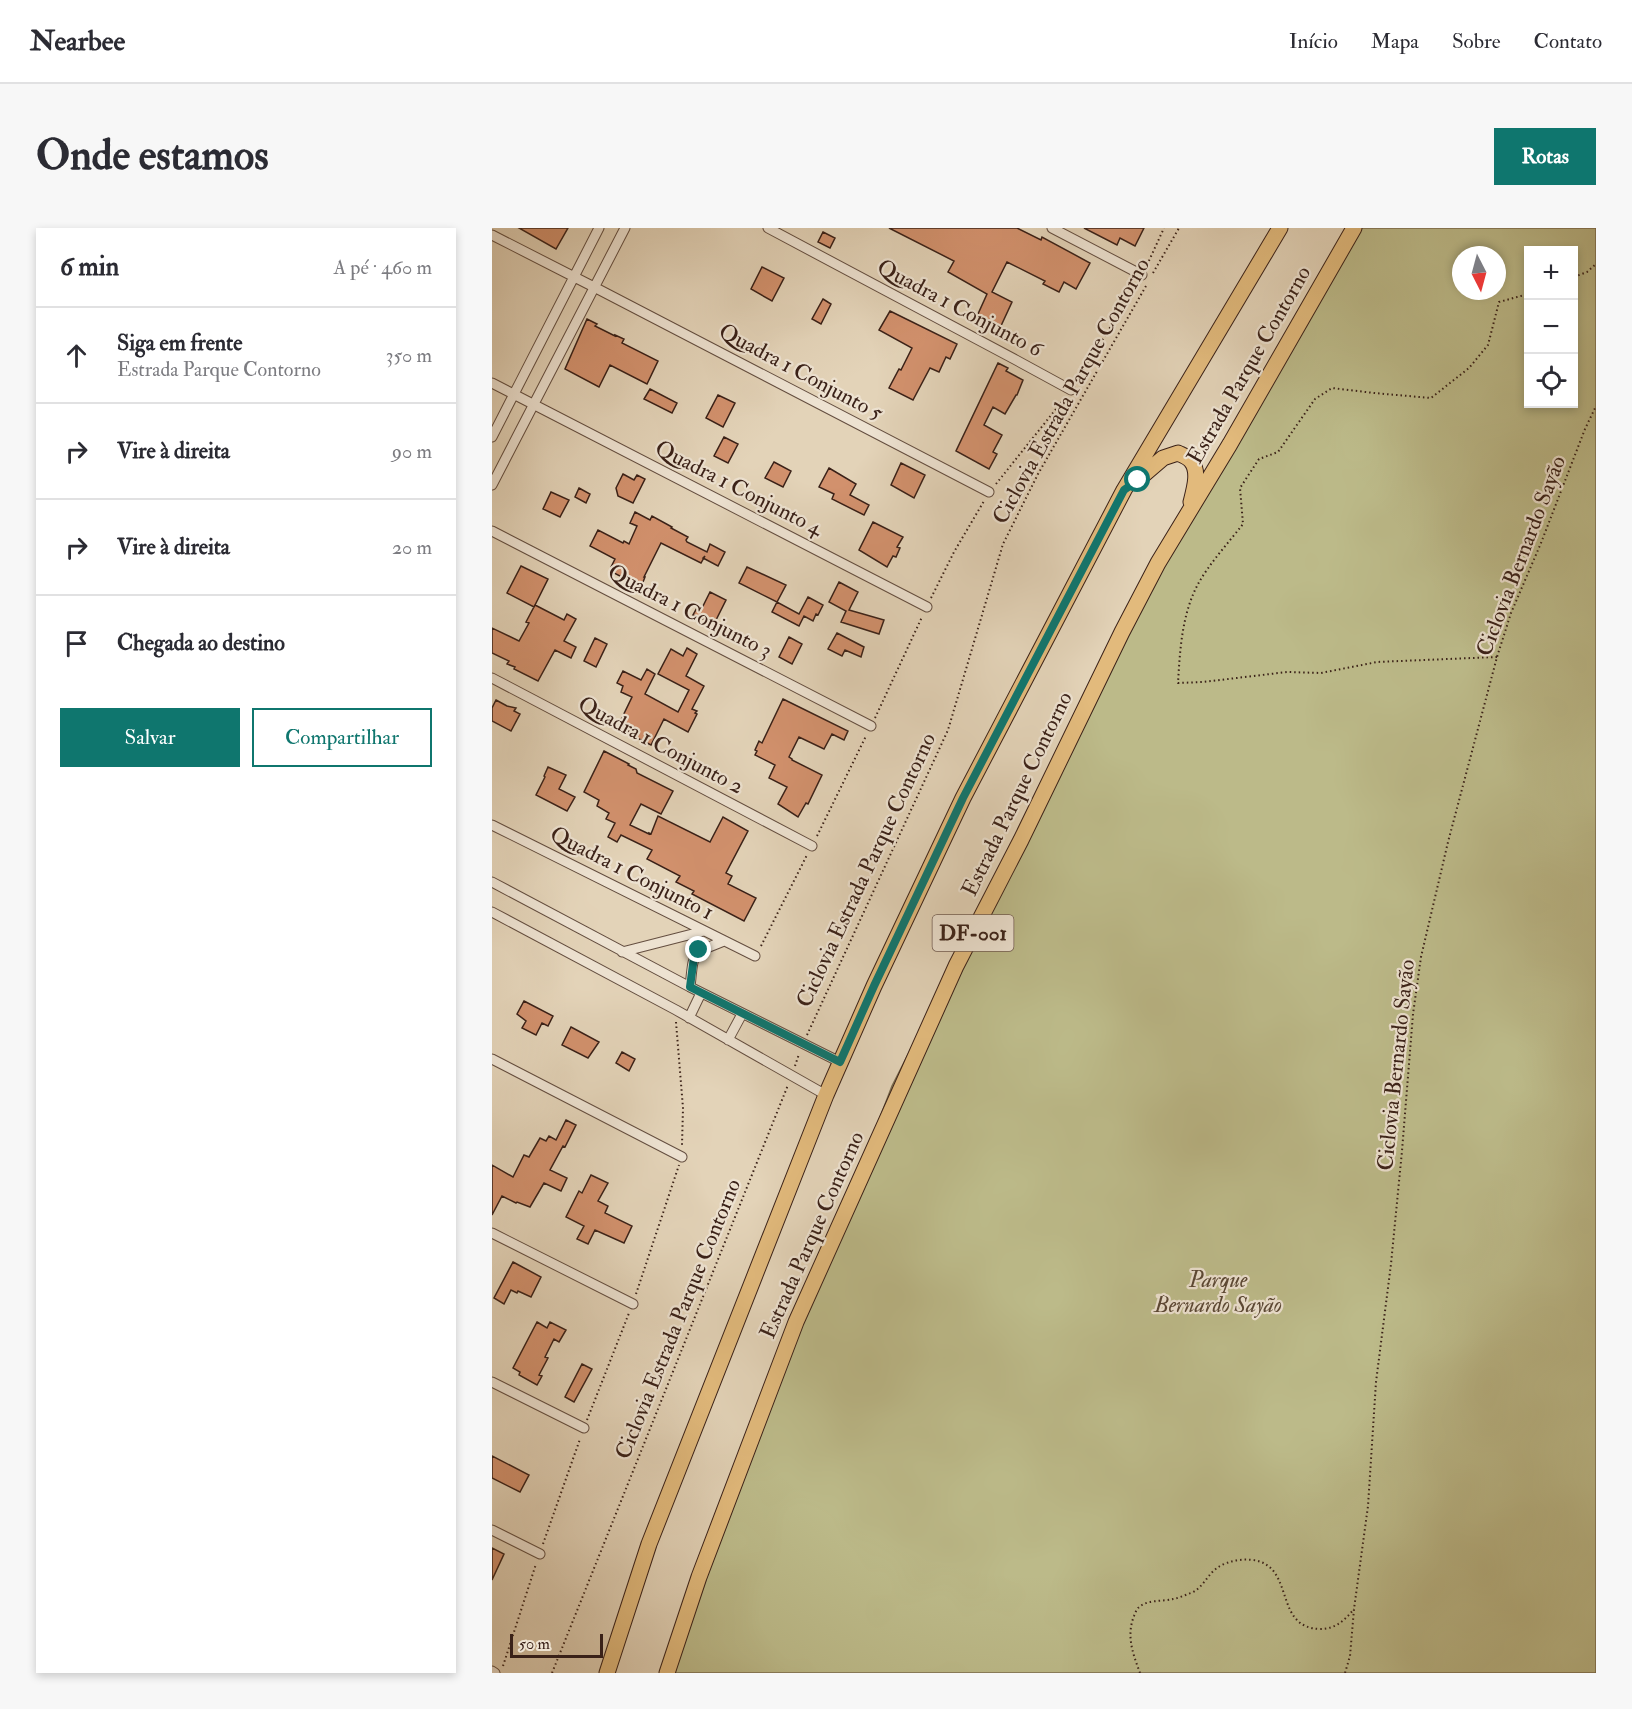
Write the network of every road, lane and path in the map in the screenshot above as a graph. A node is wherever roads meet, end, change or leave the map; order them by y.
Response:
1 (599, 228) edge
2 (625, 228) edge
3 (768, 228) edge
4 (1052, 228) edge
5 (1164, 228) edge
6 (1179, 228) edge
7 (1280, 228) edge
8 (1354, 228) edge
9 (492, 235) edge
10 (1596, 264) edge
11 (1142, 275) junction
12 (1578, 275) edge
13 (573, 277) junction
14 (594, 286) junction
15 (1524, 295) edge
16 (492, 383) edge
17 (1071, 390) junction
18 (515, 394) junction
19 (534, 404) junction
20 (1596, 406) edge
21 (492, 437) edge
22 (492, 485) edge
23 (1124, 490) junction
24 (989, 492) junction
25 (1188, 513) junction
26 (492, 531) edge
27 (927, 607) junction
28 (1497, 657) junction
29 (492, 678) edge
30 (871, 726) junction
31 (492, 825) edge
32 (812, 846) junction
33 (492, 882) edge
34 (492, 912) edge
35 (704, 931) junction
36 (724, 941) junction
37 (622, 952) junction
38 (755, 956) joint
39 (690, 987) junction
40 (700, 993) junction
41 (676, 1010) junction
42 (742, 1014) junction
43 (689, 1018) junction
44 (728, 1040) junction
45 (803, 1044) junction
46 (492, 1059) edge
47 (840, 1062) junction
48 (792, 1075) junction
49 (826, 1095) junction
50 (682, 1157) junction
51 (492, 1233) edge
52 (633, 1304) junction
53 (492, 1382) edge
54 (584, 1428) junction
55 (492, 1530) edge
56 (540, 1554) junction
57 (1353, 1609) junction
58 (501, 1673) edge
59 (552, 1673) edge
60 (607, 1673) edge
61 (667, 1673) edge
62 (1140, 1673) edge
63 (1345, 1673) edge

1 - 13 street
2 - 14 street
3 - 17 street, Quadra 1 Conjunto 6
4 - 11 street
5 - 11 path
6 - 45 path, Ciclovia Estrada Parque Contorno
7 - 23 main road, Estrada Parque Contorno / DF-001
8 - 25 main road, Estrada Parque Contorno / DF-001
9 - 13 street, Quadra 1 Conjunto 5
10 - 12 path
11 - 17 path
13 - 14 street, Quadra 1 Conjunto 5
13 - 18 street
14 - 19 street
14 - 24 street, Quadra 1 Conjunto 5
15 - 28 path
16 - 18 street, Quadra 1 Conjunto 4
17 - 24 path
18 - 19 street, Quadra 1 Conjunto 4
18 - 21 street
19 - 22 street
19 - 27 street, Quadra 1 Conjunto 4
20 - 28 path, Ciclovia Bernardo Sayão
23 - 25 main road
23 - 47 main road, Estrada Parque Contorno / DF-001
24 - 27 path
25 - 61 main road, Estrada Parque Contorno / DF-001
26 - 30 street, Quadra 1 Conjunto 3
27 - 30 path
28 - 57 path, Ciclovia Bernardo Sayão
29 - 32 street, Quadra 1 Conjunto 2
30 - 32 path
31 - 35 street, Quadra 1 Conjunto 1
32 - 38 path
33 - 37 street
34 - 41 street
35 - 36 street, Quadra 1 Conjunto 1
35 - 37 street
36 - 38 street, Quadra 1 Conjunto 1
36 - 39 street
37 - 39 street
39 - 40 street
40 - 42 street
40 - 43 street
41 - 43 street
41 - 50 path
42 - 44 street
42 - 45 street
43 - 44 street
44 - 48 street
45 - 47 street
45 - 48 path, Ciclovia Estrada Parque Contorno
46 - 50 street
47 - 49 main road, Estrada Parque Contorno / DF-001
48 - 49 street
48 - 59 path, Ciclovia Estrada Parque Contorno
49 - 60 main road, Estrada Parque Contorno / DF-001
50 - 52 path
51 - 52 street
52 - 54 path
53 - 54 street
54 - 56 path
55 - 56 street
56 - 58 path
57 - 62 path
57 - 63 path, Ciclovia Bernardo Sayão

